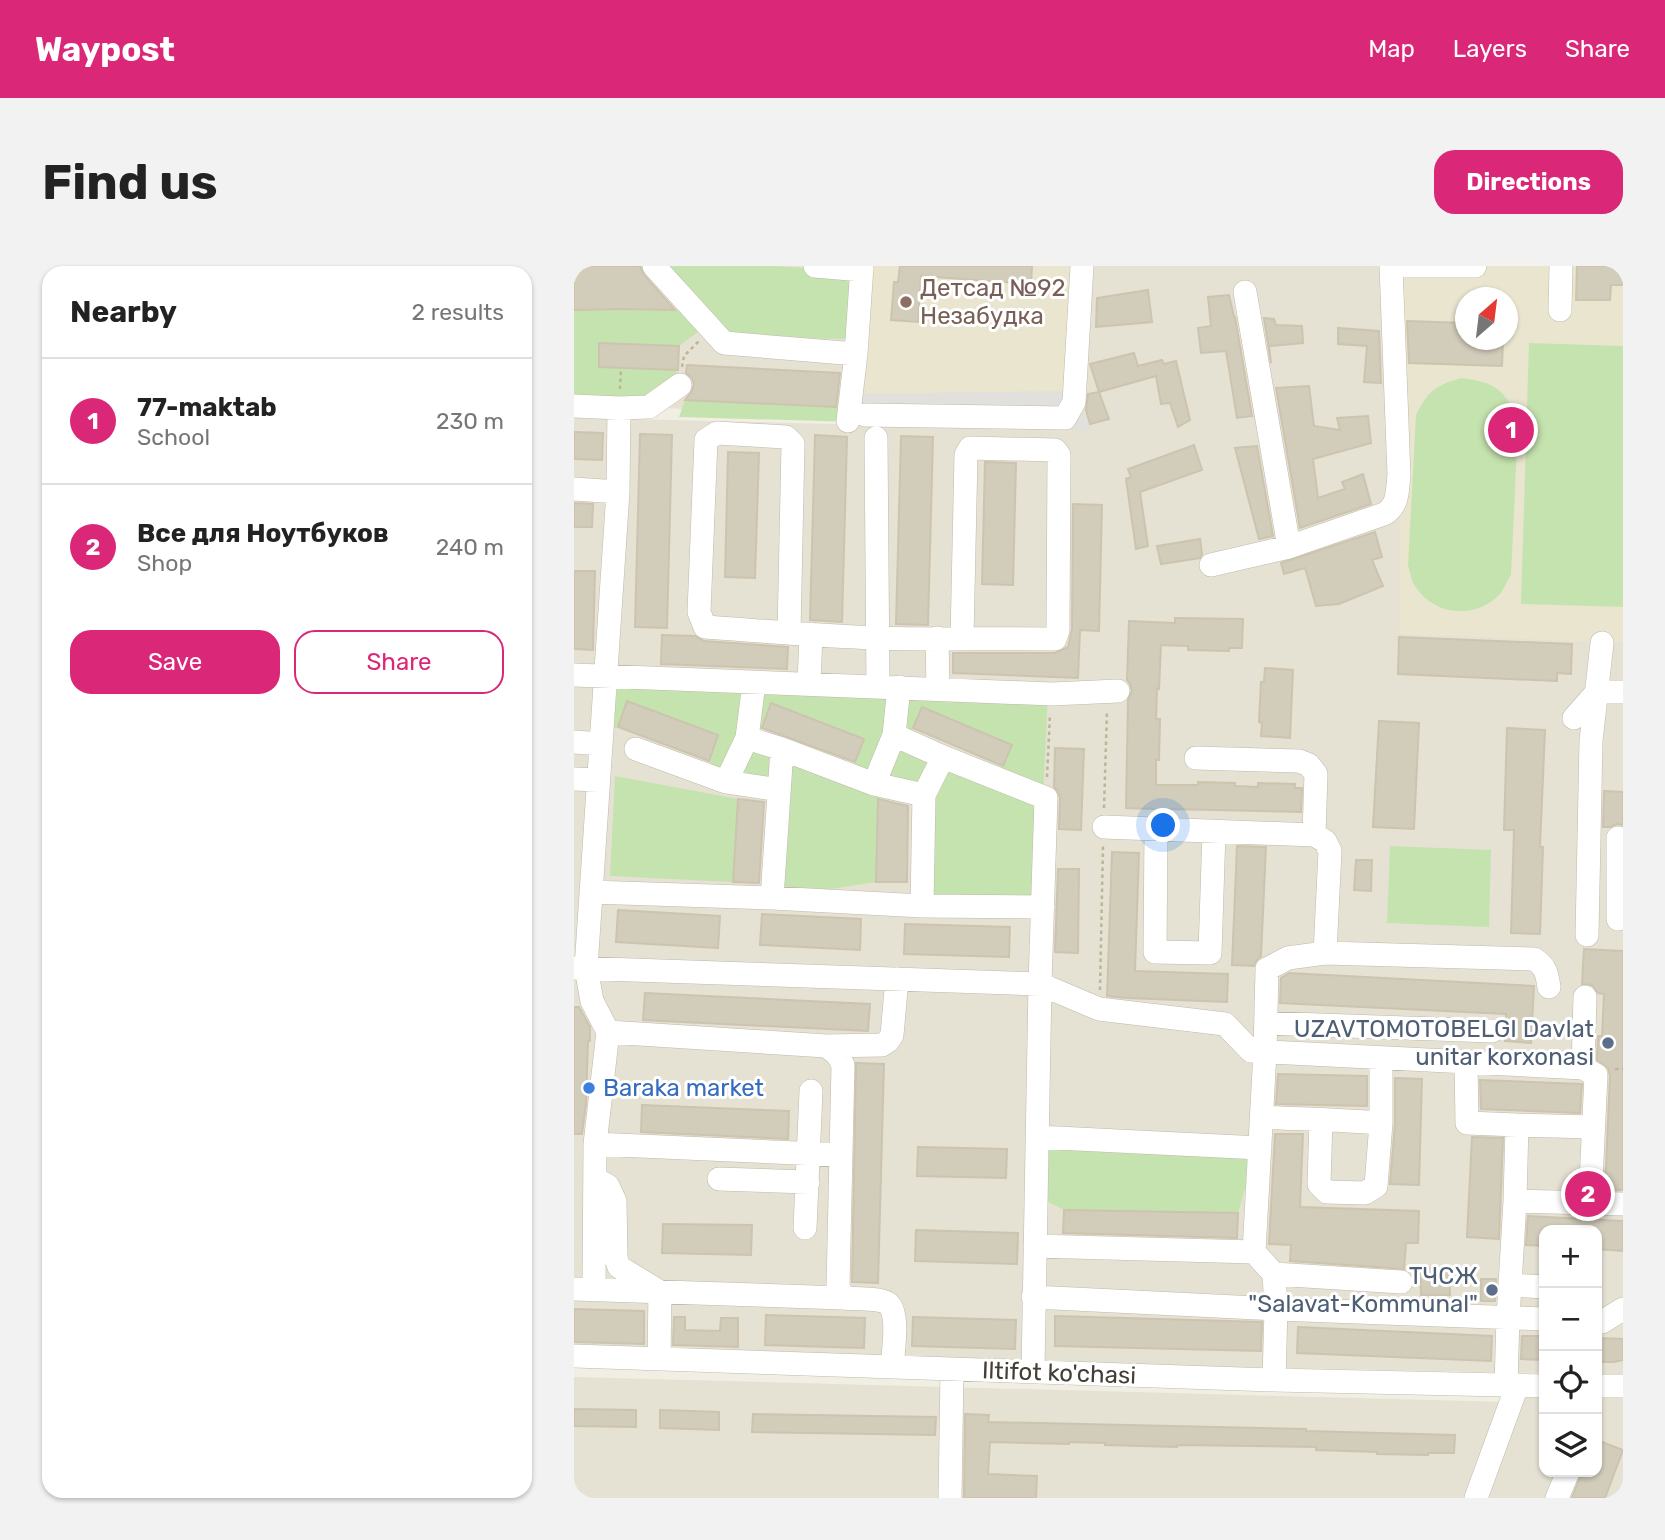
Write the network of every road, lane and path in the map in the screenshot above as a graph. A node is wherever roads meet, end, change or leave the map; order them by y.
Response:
1 (654, 266) edge
2 (815, 266) edge
3 (1082, 266) edge
4 (1393, 266) edge
5 (1475, 266) edge
6 (1560, 266) edge
7 (862, 268) edge
8 (1245, 292) dead end
9 (1560, 310) dead end
10 (711, 329) junction
11 (856, 354) junction
12 (680, 385) joint
13 (574, 406) edge
14 (619, 408) junction
15 (877, 438) dead end
16 (574, 489) edge
17 (618, 492) junction
18 (1289, 547) junction
19 (1211, 565) dead end
20 (800, 633) junction
21 (877, 638) junction
22 (937, 638) junction
23 (962, 638) junction
24 (1602, 643) dead end
25 (574, 675) edge
26 (607, 677) junction
27 (754, 682) junction
28 (808, 684) junction
29 (888, 687) junction
30 (938, 689) junction
31 (1113, 692) joint
32 (1597, 692) junction
33 (1623, 692) edge
34 (1052, 694) junction
35 (1574, 718) dead end
36 (894, 735) junction
37 (747, 738) junction
38 (574, 742) edge
39 (601, 744) junction
40 (635, 749) dead end
41 (782, 749) junction
42 (943, 757) junction
43 (1196, 758) dead end
44 (574, 779) edge
45 (598, 780) junction
46 (726, 782) junction
47 (874, 784) junction
48 (779, 790) junction
49 (924, 795) junction
50 (1046, 798) junction
51 (1104, 827) junction
52 (1156, 829) junction
53 (1214, 832) junction
54 (1314, 835) junction
55 (1589, 838) junction
56 (1621, 838) edge
57 (591, 892) junction
58 (772, 898) junction
59 (922, 906) junction
60 (1043, 907) junction
61 (1618, 919) dead end
62 (581, 931) edge
63 (1587, 935) dead end
64 (1325, 953) junction
65 (580, 968) edge
66 (897, 979) junction
67 (1040, 984) junction
68 (1549, 987) dead end
69 (1585, 998) dead end
70 (1099, 1009) junction
71 (1266, 1023) junction
72 (1492, 1031) dead end
73 (608, 1032) junction
74 (826, 1046) junction
75 (1265, 1052) junction
76 (1381, 1058) junction
77 (1466, 1062) junction
78 (1583, 1068) junction
79 (811, 1091) dead end
80 (1262, 1117) junction
81 (1321, 1120) junction
82 (1381, 1123) junction
83 (1517, 1125) junction
84 (1593, 1127) junction
85 (1037, 1137) junction
86 (595, 1144) junction
87 (1260, 1147) junction
88 (841, 1154) junction
89 (595, 1178) junction
90 (719, 1179) dead end
91 (808, 1182) junction
92 (1515, 1201) junction
93 (1590, 1203) junction
94 (1623, 1204) edge
95 (805, 1228) dead end
96 (1035, 1246) junction
97 (1254, 1252) junction
98 (1275, 1274) junction
99 (1401, 1282) dead end
100 (1510, 1285) junction
101 (1539, 1287) edge
102 (584, 1289) edge
103 (660, 1292) junction
104 (1033, 1297) junction
105 (843, 1298) junction
106 (1276, 1309) junction
107 (1623, 1309) edge
108 (1508, 1318) junction
109 (1539, 1319) edge
110 (1602, 1322) edge
111 (574, 1356) edge
112 (659, 1358) junction
113 (892, 1367) junction
114 (952, 1370) junction
115 (1033, 1371) junction
116 (1274, 1380) junction
117 (1512, 1385) junction
118 (1539, 1386) edge
119 (1566, 1477) edge
120 (950, 1498) edge
121 (1476, 1498) edge
122 (1558, 1498) edge

1 - 10 street
2 - 7 street
3 - 11 street
4 - 5 street
4 - 18 street
6 - 9 street
7 - 11 street
8 - 18 street
10 - 11 street
10 - 12 path
12 - 14 street
13 - 14 street
14 - 17 street
15 - 21 street
16 - 17 street
17 - 26 street
18 - 19 street
20 - 20 street
20 - 21 street
20 - 28 street
21 - 22 street
21 - 29 street
22 - 23 street
22 - 30 street
23 - 23 street
24 - 32 street
25 - 26 street
26 - 27 street
26 - 39 street
27 - 28 street
27 - 37 street
28 - 29 street
29 - 30 street
29 - 36 street
30 - 34 street
31 - 34 street
31 - 51 path
32 - 33 street
32 - 35 street
32 - 55 street
34 - 50 path
36 - 42 street
36 - 47 street
37 - 41 street
37 - 46 street
38 - 39 street
39 - 45 street
40 - 46 street
41 - 47 street
41 - 48 street
42 - 49 street
42 - 50 street
43 - 54 street
44 - 45 street
45 - 57 street
46 - 48 street
47 - 49 street
48 - 58 street
49 - 59 street
50 - 60 street
51 - 52 street
51 - 70 path
52 - 53 street
52 - 53 street
53 - 54 street
54 - 64 street
55 - 56 street
55 - 63 street
56 - 61 street
57 - 58 street
57 - 62 street
58 - 59 street
59 - 60 street
60 - 67 street
62 - 65 street
64 - 68 street
64 - 71 street
65 - 66 street
65 - 73 street
66 - 67 street
66 - 74 street
67 - 70 street
67 - 85 street
69 - 78 street
70 - 75 street
71 - 72 street
71 - 75 street
73 - 74 street
73 - 86 street
74 - 88 street
75 - 76 street
75 - 80 street
76 - 77 street
76 - 82 street
77 - 78 street
77 - 83 street
78 - 84 street
79 - 91 street
80 - 81 street
80 - 87 street
81 - 82 street
81 - 82 street
83 - 84 street
83 - 92 street
84 - 93 street
85 - 87 street
85 - 96 street
86 - 88 street
86 - 89 street
87 - 97 street
88 - 105 street
89 - 102 street
89 - 103 street
90 - 91 street
91 - 95 street
92 - 93 street
92 - 100 street
93 - 94 street
96 - 97 street
96 - 104 street
97 - 98 street
98 - 99 street
98 - 106 street
100 - 101 street
100 - 108 street
102 - 103 street
103 - 105 street
103 - 112 street
104 - 106 street
104 - 115 street
105 - 113 street
106 - 108 street
106 - 116 street
107 - 110 street
108 - 109 street
108 - 117 street
111 - 112 street, Iltifot ko'chasi
112 - 113 street, Iltifot ko'chasi
113 - 114 street, Iltifot ko'chasi
114 - 115 street, Iltifot ko'chasi
114 - 120 street
115 - 116 street, Iltifot ko'chasi
116 - 117 street, Iltifot ko'chasi
117 - 118 street, Iltifot ko'chasi
117 - 121 street
119 - 122 street

